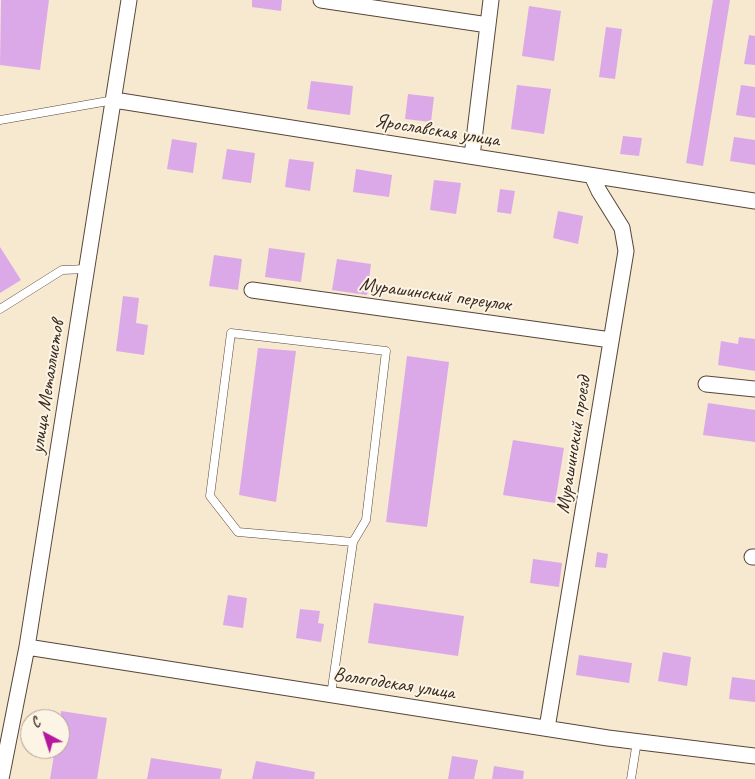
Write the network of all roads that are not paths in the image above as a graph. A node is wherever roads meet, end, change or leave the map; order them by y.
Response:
1 (129, 0) edge
2 (321, 0) edge
3 (491, 0) edge
4 (488, 25) junction
5 (114, 100) junction
6 (0, 120) edge
7 (472, 156) junction
8 (592, 176) junction
9 (755, 201) edge
10 (87, 269) junction
11 (252, 290) dead end
12 (0, 308) edge
13 (611, 340) junction
14 (706, 384) dead end
15 (755, 389) edge
16 (353, 542) junction
17 (27, 647) junction
18 (331, 695) junction
19 (547, 728) junction
20 (637, 741) junction
21 (3, 754) edge
22 (755, 756) edge
23 (1, 779) edge
24 (631, 779) edge

1 - 5 street, улица Металлистов
2 - 4 street
3 - 4 street
4 - 7 street
5 - 6 lane
5 - 7 street, Ярославская улица
5 - 10 street, улица Металлистов
7 - 8 street, Ярославская улица
8 - 9 street, Ярославская улица
8 - 13 street, Мурашинский проезд
10 - 12 lane
10 - 17 street, улица Металлистов
11 - 13 street, Мурашинский переулок
13 - 19 street, Мурашинский проезд
14 - 15 street
16 - 16 lane
16 - 18 lane
17 - 18 street, Вологодская улица
17 - 21 street, улица Металлистов
18 - 19 street, Вологодская улица
19 - 20 street, Вологодская улица
20 - 22 street, Вологодская улица
20 - 24 lane
21 - 23 street, улица Металлистов

